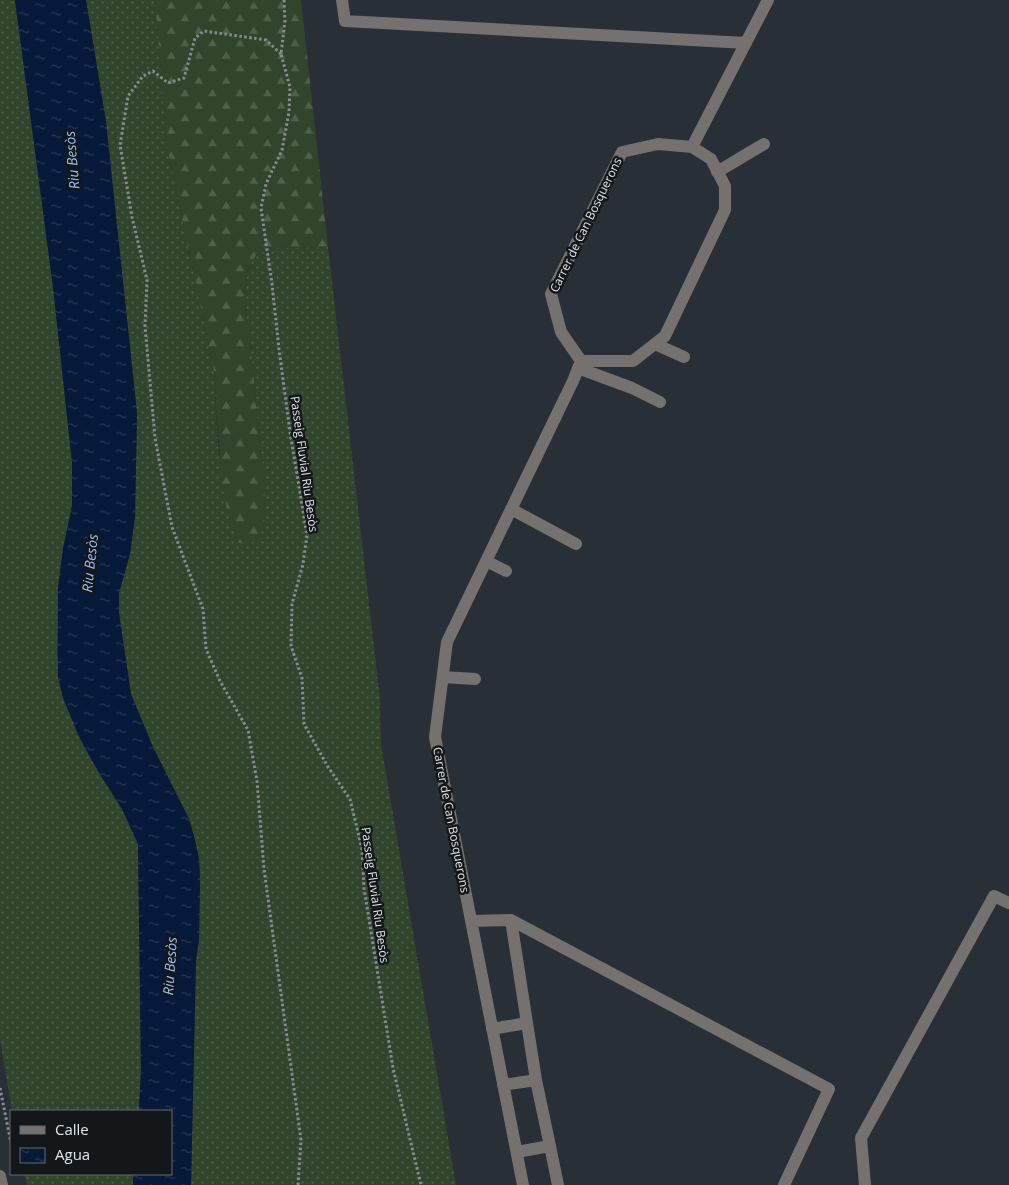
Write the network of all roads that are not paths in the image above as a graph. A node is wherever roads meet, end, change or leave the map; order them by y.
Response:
1 (342, 0) edge
2 (768, 0) edge
3 (746, 43) junction
4 (764, 144) dead end
5 (692, 147) junction
6 (717, 172) junction
7 (655, 344) junction
8 (684, 357) dead end
9 (579, 365) junction
10 (660, 402) dead end
11 (511, 510) junction
12 (576, 544) dead end
13 (486, 561) junction
14 (506, 571) dead end
15 (443, 677) junction
16 (475, 679) dead end
17 (1009, 903) edge
18 (511, 920) junction
19 (471, 921) junction
20 (527, 1023) junction
21 (492, 1029) junction
22 (536, 1080) junction
23 (503, 1085) junction
24 (550, 1146) junction
25 (517, 1152) junction
26 (0, 1176) edge
27 (2, 1185) edge
28 (523, 1185) edge
29 (558, 1185) edge
30 (784, 1185) edge
31 (865, 1185) edge

1 - 3 street
2 - 3 street
3 - 5 street
4 - 6 street
5 - 6 street
5 - 9 street, Carrer de Can Bosquerons
6 - 7 street
7 - 8 street
7 - 9 street
9 - 10 street
9 - 11 street, Carrer de Can Bosquerons
11 - 12 street
11 - 13 street, Carrer de Can Bosquerons
13 - 14 street
13 - 15 street, Carrer de Can Bosquerons
15 - 16 street
15 - 19 street, Carrer de Can Bosquerons
17 - 31 street
18 - 19 street
18 - 20 street
18 - 30 street
19 - 21 street, Carrer de Can Bosquerons
20 - 21 street
20 - 22 street
21 - 23 street, Carrer de Can Bosquerons
22 - 23 street
22 - 24 street
23 - 25 street, Carrer de Can Bosquerons
24 - 25 street
24 - 29 street
25 - 28 street, Carrer de Can Bosquerons
26 - 27 street

